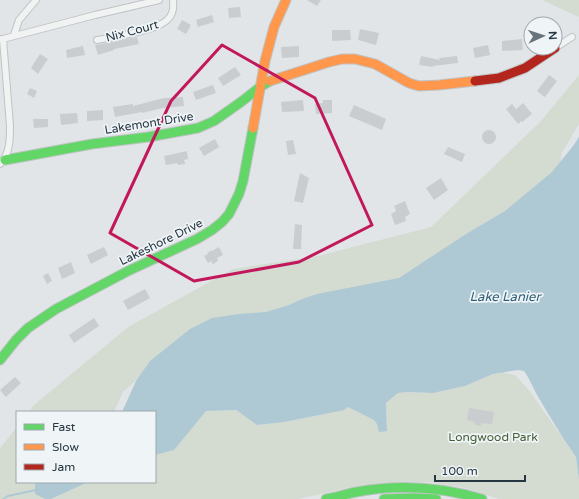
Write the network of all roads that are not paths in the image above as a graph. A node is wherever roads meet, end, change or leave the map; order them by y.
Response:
1 (36, 0) edge
2 (159, 0) edge
3 (173, 0) edge
4 (286, 0) edge
5 (14, 36) junction
6 (572, 37) dead end
7 (2, 39) edge
8 (97, 40) dead end
9 (563, 43) edge
10 (543, 56) edge
11 (260, 87) junction
12 (2, 162) edge
13 (0, 360) edge
14 (326, 499) edge
15 (384, 499) edge
16 (436, 499) edge
17 (482, 499) edge

1 - 5 street
2 - 5 street
3 - 8 street, Nix Court
4 - 11 street, Lakeshore Drive
5 - 7 street
6 - 9 street, Lakemont Drive
7 - 12 street
10 - 11 street, Lakemont Drive
11 - 12 street, Lakemont Drive
11 - 13 street, Lakeshore Drive
14 - 17 street
15 - 16 street

